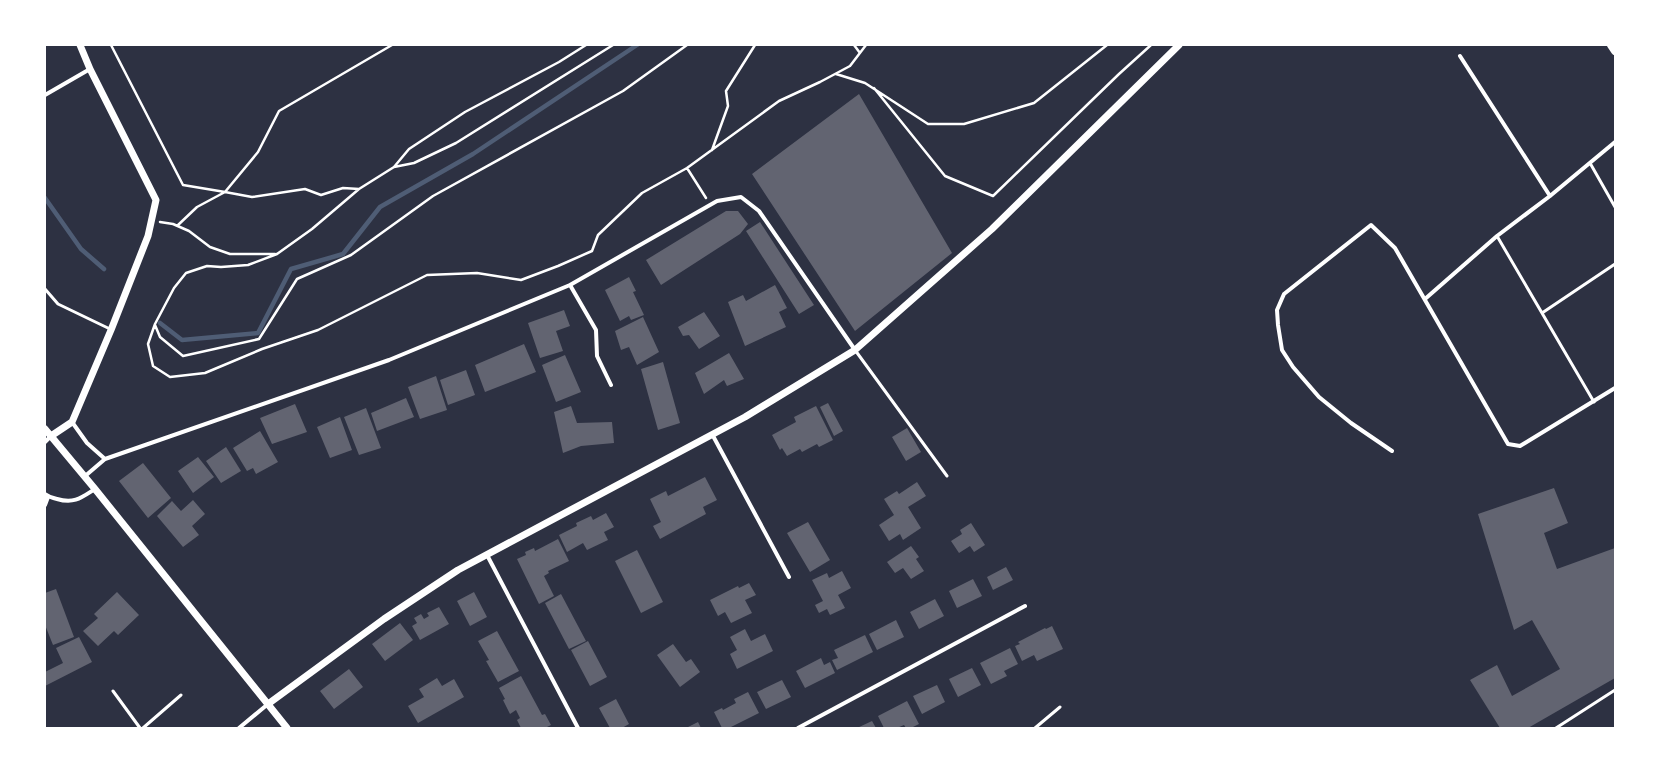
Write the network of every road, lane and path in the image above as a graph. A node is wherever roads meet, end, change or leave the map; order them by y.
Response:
1 (80, 45) edge
2 (111, 45) edge
3 (392, 45) edge
4 (586, 45) edge
5 (613, 45) edge
6 (687, 45) edge
7 (755, 45) edge
8 (854, 45) edge
9 (866, 45) edge
10 (1107, 45) edge
11 (1151, 45) edge
12 (1179, 45) edge
13 (1611, 45) edge
14 (1615, 51) edge
15 (860, 53) junction
16 (1460, 56) dead end
17 (90, 68) junction
18 (836, 74) junction
19 (874, 88) junction
20 (45, 95) edge
21 (1615, 142) edge
22 (712, 151) junction
23 (1590, 163) junction
24 (394, 167) junction
25 (687, 168) junction
26 (359, 189) junction
27 (225, 192) junction
28 (1550, 196) junction
29 (711, 205) junction
30 (1615, 207) edge
31 (152, 221) junction
32 (176, 226) junction
33 (1497, 236) junction
34 (277, 254) junction
35 (1615, 264) edge
36 (570, 285) junction
37 (45, 289) edge
38 (1425, 299) junction
39 (1542, 313) junction
40 (155, 324) junction
41 (111, 330) junction
42 (855, 350) junction
43 (611, 385) dead end
44 (1615, 388) edge
45 (1594, 402) junction
46 (72, 422) junction
47 (45, 429) edge
48 (712, 434) junction
49 (51, 436) junction
50 (45, 442) edge
51 (1392, 451) dead end
52 (105, 459) junction
53 (947, 476) dead end
54 (84, 477) junction
55 (95, 489) junction
56 (47, 495) edge
57 (45, 505) edge
58 (487, 554) junction
59 (789, 577) dead end
60 (1025, 606) dead end
61 (1615, 690) edge
62 (113, 691) dead end
63 (181, 695) dead end
64 (268, 704) junction
65 (1060, 707) dead end
66 (140, 728) edge
67 (143, 728) edge
68 (239, 728) edge
69 (287, 728) edge
70 (578, 728) edge
71 (798, 728) edge
72 (1035, 728) edge
73 (1556, 728) edge

1 - 17 street
2 - 27 path
3 - 27 path
4 - 24 path
5 - 24 path
6 - 40 path
7 - 22 path
8 - 15 path
9 - 15 path
10 - 19 path
11 - 19 path
12 - 42 street
13 - 14 main road
15 - 18 path
16 - 28 street
17 - 20 street
17 - 31 street
18 - 19 path
18 - 22 path
21 - 23 street
22 - 25 path
23 - 28 street
23 - 30 lane
24 - 26 path
25 - 29 path
25 - 40 path
26 - 27 path
26 - 34 path
27 - 32 path
28 - 33 street
29 - 36 street
29 - 42 street
31 - 32 path
31 - 41 street
32 - 34 path
33 - 38 street
33 - 39 lane
34 - 40 path
35 - 39 lane
36 - 43 street
36 - 52 street
37 - 41 lane
38 - 45 street
38 - 51 street
39 - 45 lane
41 - 46 street
42 - 48 street
42 - 53 lane
44 - 45 street
46 - 49 street
46 - 52 street
47 - 49 street
48 - 58 street
48 - 59 street
49 - 50 street
49 - 54 street
52 - 54 street
54 - 55 street
55 - 56 street
55 - 64 street
56 - 57 street
58 - 64 street
58 - 70 street
60 - 71 street
61 - 73 lane
62 - 66 lane
63 - 67 lane
64 - 68 street
64 - 69 street
65 - 72 lane

